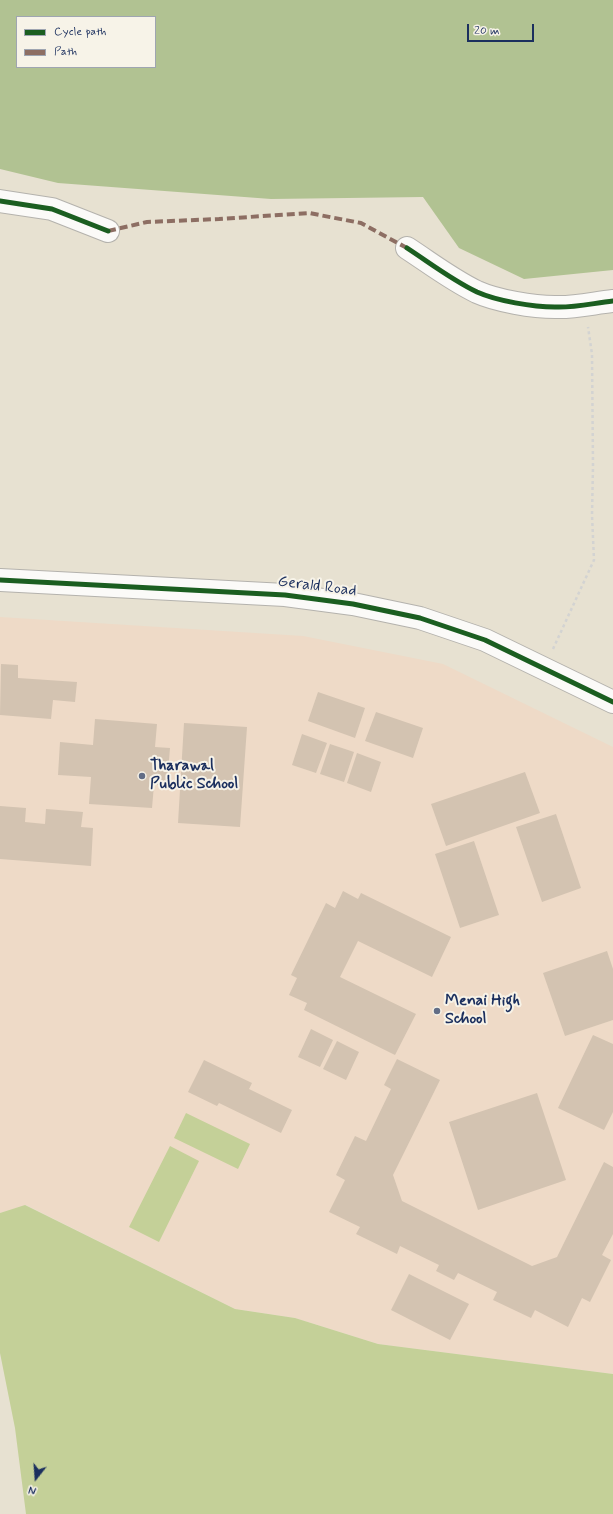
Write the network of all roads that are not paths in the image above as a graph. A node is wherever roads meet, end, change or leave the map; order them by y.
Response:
1 (0, 201) edge
2 (108, 231) dead end
3 (407, 248) dead end
4 (613, 301) edge
5 (0, 580) edge
6 (613, 702) edge

1 - 2 street
3 - 4 street
5 - 6 street, Gerald Road

